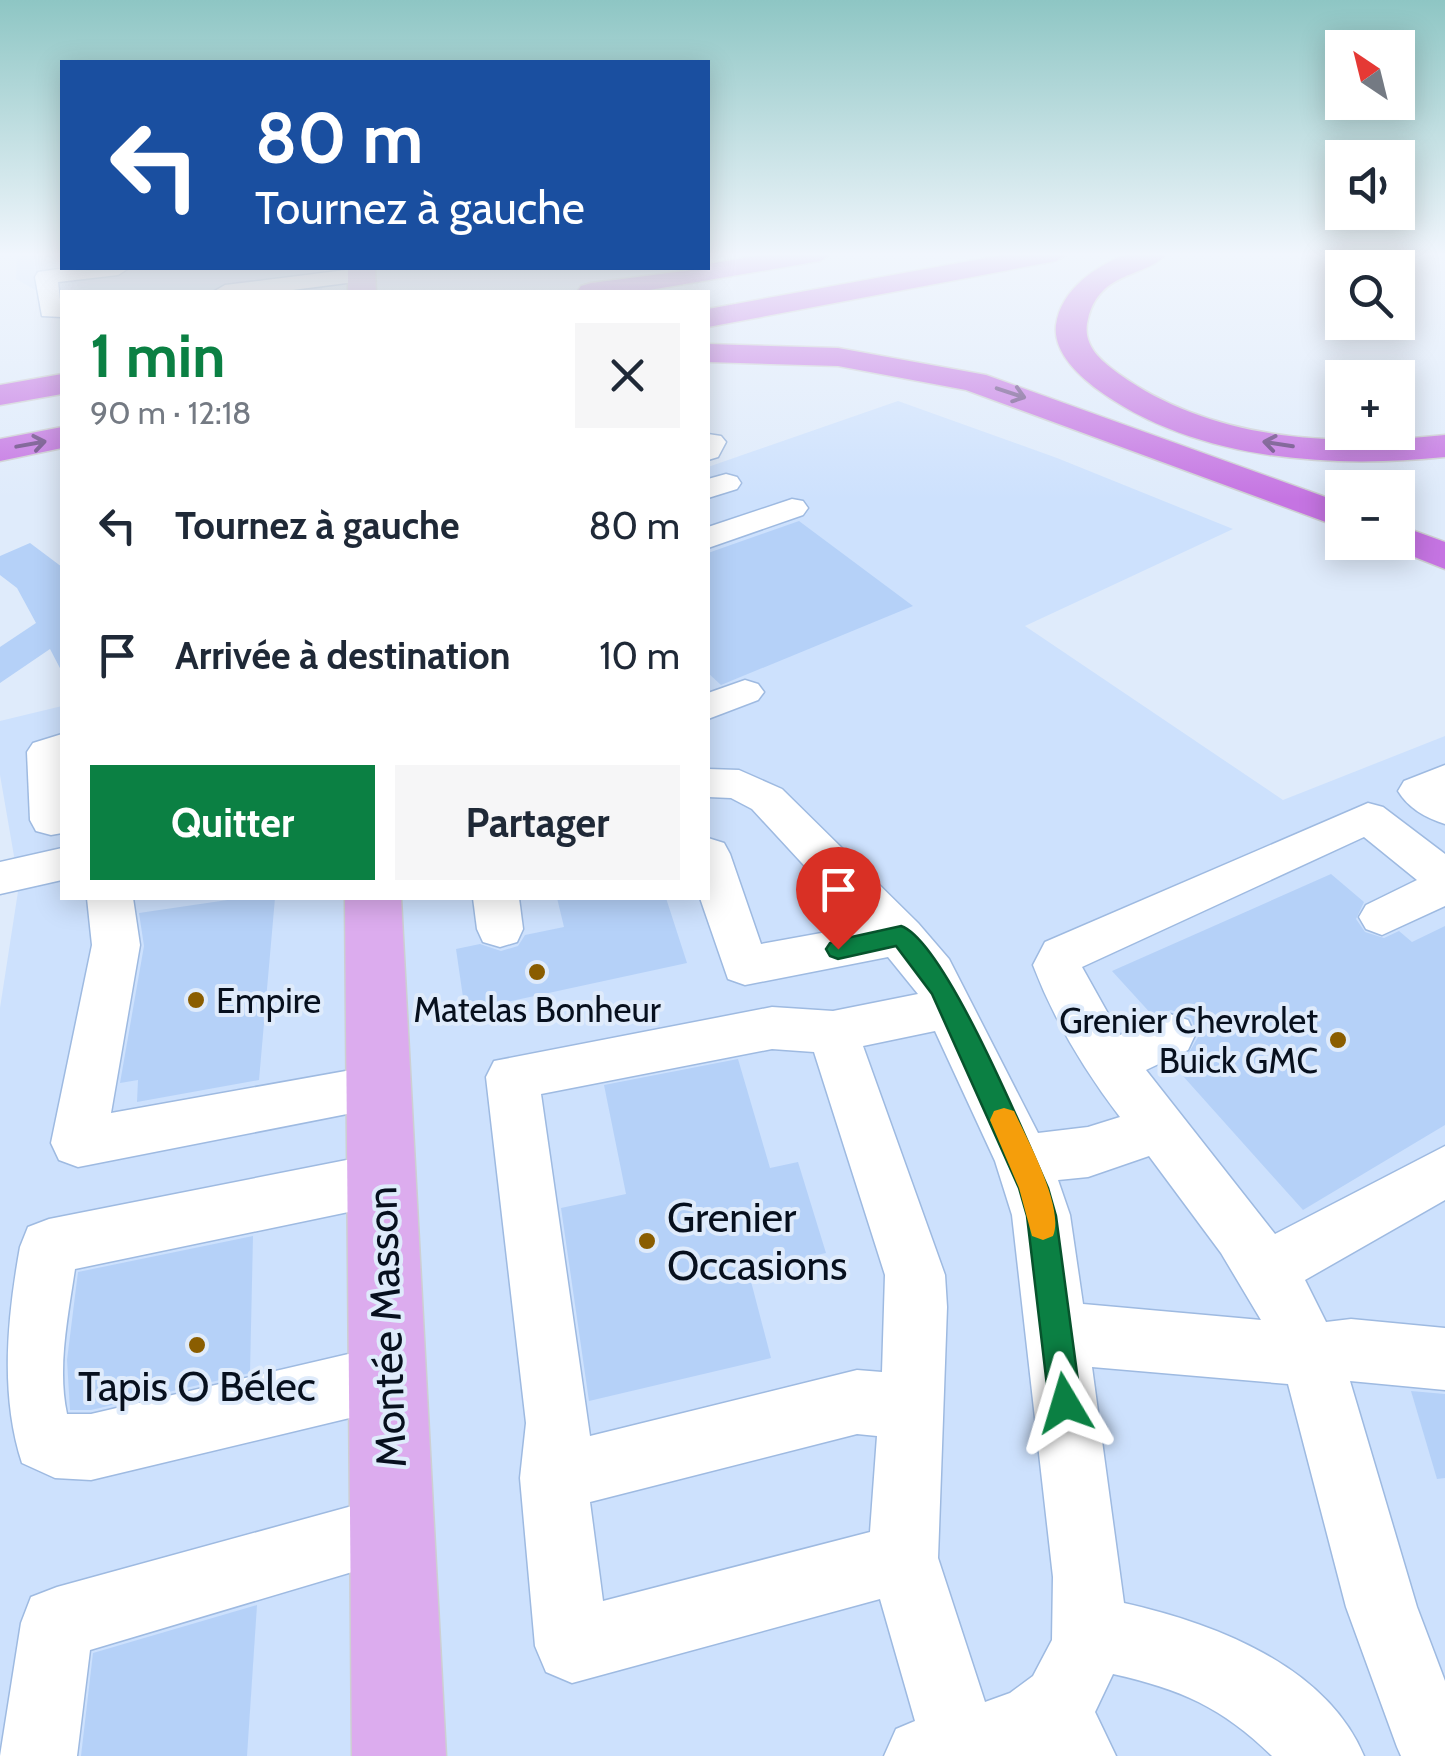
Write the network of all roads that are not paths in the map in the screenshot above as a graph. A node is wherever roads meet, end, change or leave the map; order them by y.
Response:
1 (1072, 335) edge
2 (710, 353) edge
3 (60, 384) edge
4 (0, 395) edge
5 (60, 438) edge
6 (1445, 446) edge
7 (0, 450) edge
8 (792, 508) dead end
9 (1325, 510) edge
10 (710, 537) edge
11 (1415, 544) edge
12 (1445, 557) edge
13 (745, 692) dead end
14 (710, 706) edge
15 (60, 748) edge
16 (1445, 780) edge
17 (710, 784) edge
18 (1445, 810) edge
19 (60, 818) edge
20 (710, 860) edge
21 (60, 864) edge
22 (0, 878) edge
23 (1445, 882) edge
24 (60, 889) edge
25 (0, 892) edge
26 (110, 900) edge
27 (374, 900) edge
28 (1382, 917) dead end
29 (901, 936) junction
30 (951, 1008) junction
31 (833, 1032) junction
32 (1170, 1035) dead end
33 (1111, 1064) junction
34 (379, 1088) junction
35 (1160, 1128) junction
36 (1023, 1160) junction
37 (1445, 1171) edge
38 (382, 1180) junction
39 (1267, 1270) junction
40 (1056, 1334) junction
41 (1310, 1355) junction
42 (1445, 1359) edge
43 (388, 1376) junction
44 (912, 1407) junction
45 (553, 1478) junction
46 (392, 1529) junction
47 (903, 1558) junction
48 (1089, 1632) junction
49 (1072, 1742) edge
50 (942, 1751) edge
51 (38, 1756) edge
52 (399, 1756) edge
53 (1325, 1756) edge
54 (1441, 1756) edge

6 -> 1 highway
2 -> 9 highway
3 - 4 highway
7 -> 5 highway
8 - 10 street
11 - 12 highway
13 - 14 street
15 - 19 street
16 - 18 street
17 - 29 street
20 - 29 street
21 - 22 street
23 - 28 street
23 - 33 street
24 - 25 street
26 - 34 street
27 - 34 main road, Montée Masson
29 - 30 street
30 - 31 street
30 - 36 street
31 - 44 street
31 - 45 street
32 - 33 street
33 - 35 street
34 - 38 main road, Montée Masson
35 - 36 street
35 - 39 street
36 - 40 street
37 - 39 street
38 - 43 main road, Montée Masson
38 - 43 street
39 - 41 street
40 - 41 street
40 - 48 street
41 - 42 street
41 - 54 street
43 - 46 main road, Montée Masson
44 - 45 street
44 - 47 street
45 - 47 street
46 - 51 street
46 - 52 main road, Montée Masson
47 - 50 street
48 - 49 street
48 - 53 street
49 - 50 street

